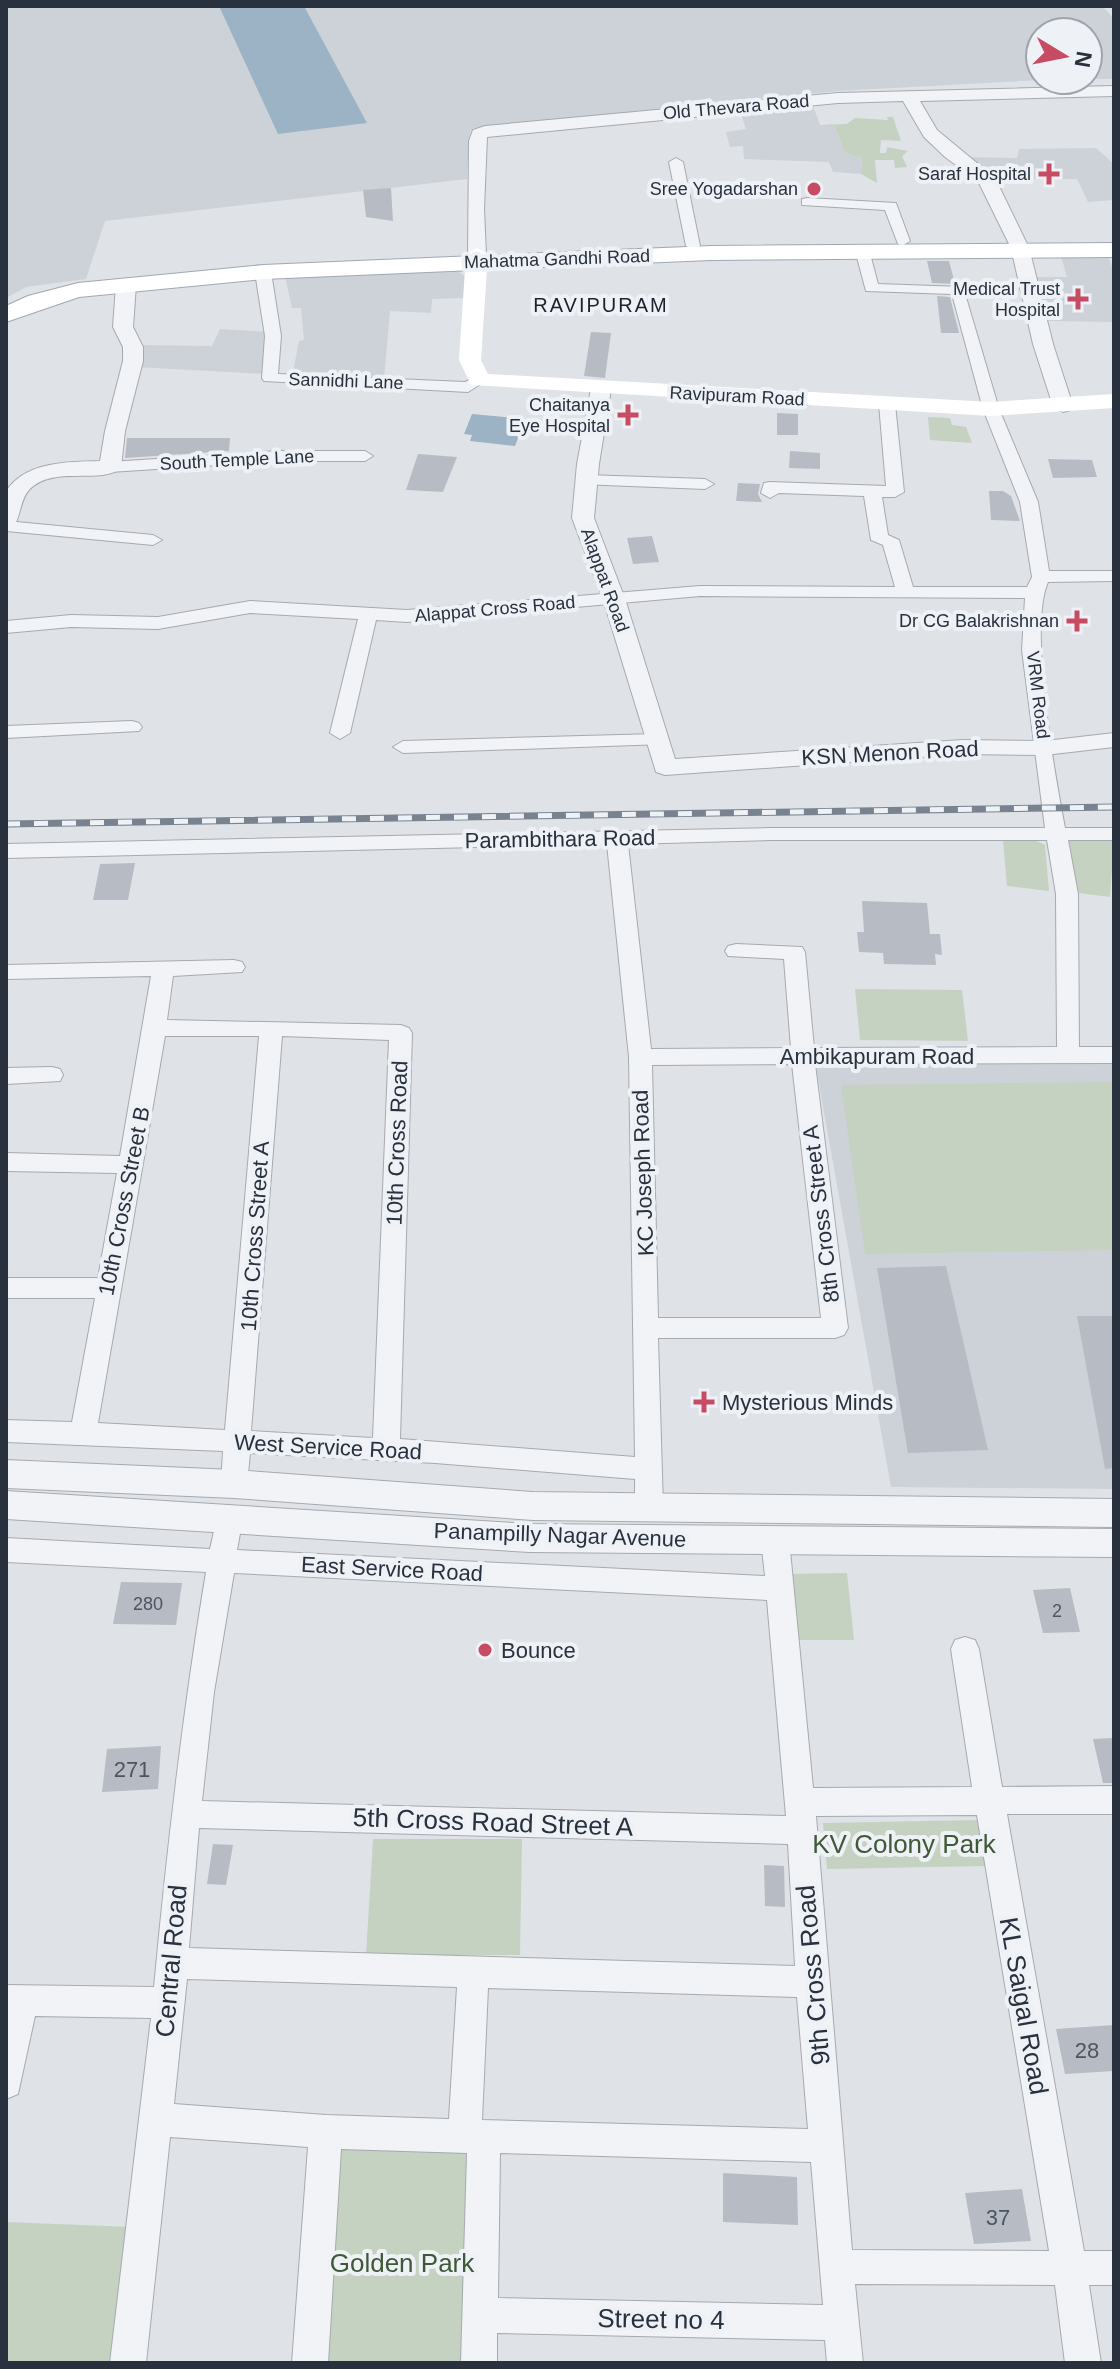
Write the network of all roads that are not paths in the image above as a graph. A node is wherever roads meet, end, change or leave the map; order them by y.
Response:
1 (1114, 91) edge
2 (907, 94) junction
3 (676, 162) dead end
4 (807, 202) dead end
5 (903, 241) junction
6 (1114, 242) edge
7 (1018, 244) junction
8 (693, 246) junction
9 (862, 250) junction
10 (1114, 250) edge
11 (477, 258) junction
12 (263, 272) junction
13 (126, 285) junction
14 (24, 300) edge
15 (6, 315) edge
16 (479, 380) junction
17 (601, 389) junction
18 (1114, 401) edge
19 (887, 404) junction
20 (1063, 406) junction
21 (991, 409) junction
22 (365, 456) dead end
23 (110, 467) junction
24 (586, 480) junction
25 (705, 484) dead end
26 (770, 490) dead end
27 (872, 491) junction
28 (6, 524) edge
29 (153, 540) dead end
30 (1114, 576) edge
31 (1038, 585) junction
32 (905, 591) junction
33 (614, 599) junction
34 (368, 614) junction
35 (6, 627) edge
36 (132, 727) dead end
37 (6, 732) edge
38 (340, 733) dead end
39 (657, 740) junction
40 (1114, 740) edge
41 (403, 747) dead end
42 (1045, 748) junction
43 (665, 767) joint
44 (1114, 834) edge
45 (1058, 835) junction
46 (617, 838) junction
47 (6, 851) edge
48 (736, 951) dead end
49 (234, 967) dead end
50 (163, 969) junction
51 (6, 972) edge
52 (155, 1028) junction
53 (271, 1029) junction
54 (1068, 1055) junction
55 (1114, 1055) edge
56 (640, 1057) junction
57 (803, 1057) junction
58 (52, 1075) dead end
59 (6, 1076) edge
60 (6, 1162) edge
61 (131, 1165) junction
62 (6, 1288) edge
63 (107, 1288) junction
64 (648, 1328) junction
65 (6, 1431) edge
66 (83, 1433) junction
67 (239, 1443) junction
68 (386, 1451) junction
69 (649, 1469) junction
70 (6, 1474) edge
71 (232, 1500) junction
72 (6, 1505) edge
73 (1114, 1513) edge
74 (650, 1523) junction
75 (773, 1525) junction
76 (1114, 1543) edge
77 (6, 1550) edge
78 (224, 1560) junction
79 (778, 1589) junction
80 (965, 1649) dead end
81 (1114, 1800) edge
82 (988, 1802) junction
83 (185, 1814) junction
84 (801, 1816) junction
85 (172, 1963) junction
86 (473, 1974) junction
87 (812, 1982) junction
88 (14, 2000) edge
89 (169, 2003) junction
90 (6, 2083) edge
91 (154, 2119) junction
92 (326, 2132) junction
93 (475, 2137) junction
94 (829, 2146) junction
95 (839, 2267) junction
96 (1070, 2267) junction
97 (1114, 2268) edge
98 (480, 2315) junction
99 (843, 2323) junction
100 (128, 2363) edge
101 (310, 2363) edge
102 (479, 2363) edge
103 (845, 2363) edge
104 (1083, 2363) edge

1 - 2 street, Old Thevara Road
2 - 7 street
2 - 11 street, Old Thevara Road
3 - 8 street
4 - 5 street
5 - 7 main road, Mahatma Gandhi Road
5 - 8 main road, Mahatma Gandhi Road
6 - 7 main road, Mahatma Gandhi Road
7 - 9 main road, Mahatma Gandhi Road
7 - 10 main road, Mahatma Gandhi Road
7 - 20 street
8 - 11 main road, Mahatma Gandhi Road
9 - 11 main road, Mahatma Gandhi Road
9 - 21 street, VRM Road
11 - 12 main road, Mahatma Gandhi Road
11 - 14 main road, Mahatma Gandhi Road
11 - 16 main road
12 - 13 main road, Mahatma Gandhi Road
12 - 16 street, Sannidhi Lane
13 - 14 main road, Mahatma Gandhi Road
13 - 23 street
14 - 15 main road, Mahatma Gandhi Road
16 - 17 main road, Ravipuram Road
17 - 19 main road, Ravipuram Road
17 - 24 street, Alappat Road
18 - 20 main road, Ravipuram Road
19 - 21 main road, Ravipuram Road
19 - 27 street
20 - 21 main road, Ravipuram Road
21 - 31 street, VRM Road
22 - 23 street, South Temple Lane
23 - 28 street
24 - 25 street
24 - 33 street, Alappat Road
26 - 27 street
27 - 32 street
28 - 29 street
30 - 31 street, Alappat Cross Road
31 - 32 street, Alappat Cross Road
31 - 42 street, VRM Road
32 - 33 street, Alappat Cross Road
33 - 34 street, Alappat Cross Road
33 - 39 street, Alappat Road
34 - 35 street, Alappat Cross Road
34 - 38 street
36 - 37 street
39 - 41 street
39 - 43 street, Alappat Road
40 - 42 street, KSN Menon Road
42 - 43 street, KSN Menon Road
42 - 45 street, VRM Road
44 - 45 street, Parambithara Road
45 - 46 street, Parambithara Road
45 - 54 street, VRM Road
46 - 47 street, Parambithara Road
46 - 56 street, KC Joseph Road
48 - 57 street
49 - 50 street
50 - 51 street
50 - 52 street, 10th Cross Street B
52 - 53 street, 10th Cross Road
52 - 61 street, 10th Cross Street B
53 - 67 street, 10th Cross Street A
53 - 68 street, 10th Cross Road
54 - 55 street, Ambikapuram Road
54 - 57 street, Ambikapuram Road
56 - 57 street, Ambikapuram Road
56 - 64 street, KC Joseph Road
57 - 64 street, 8th Cross Street A
58 - 59 street
60 - 61 street
61 - 63 street, 10th Cross Street B
62 - 63 street
63 - 66 street, 10th Cross Street B
64 - 69 street, KC Joseph Road
65 - 66 street, West Service Road
66 - 67 street, West Service Road
67 - 68 street, West Service Road
67 - 71 street
68 - 69 street, West Service Road
69 - 74 street, KC Joseph Road
70 - 71 street, Panampilly Nagar Avenue
71 - 72 street, Panampilly Nagar Avenue
71 - 74 street, Panampilly Nagar Avenue
71 - 78 street, Central Road
73 - 75 street, Panampilly Nagar Avenue
74 - 75 street, Panampilly Nagar Avenue
75 - 76 street, Panampilly Nagar Avenue
75 - 79 street, 9th Cross Road
77 - 78 street, East Service Road
78 - 79 street, East Service Road
78 - 83 street, Central Road
79 - 84 street, 9th Cross Road
80 - 82 street, KL Saigal Road
81 - 82 street, 5th Cross Road Street A
82 - 84 street, 5th Cross Road Street A
82 - 96 street, KL Saigal Road
83 - 84 street, 5th Cross Road Street A
83 - 85 street, Central Road
84 - 87 street, 9th Cross Road
85 - 86 street
85 - 89 street, Central Road
86 - 87 street
86 - 93 street
87 - 94 street, 9th Cross Road
88 - 89 street
88 - 90 street
89 - 91 street, Central Road
91 - 92 street
91 - 100 street, Central Road
92 - 93 street
92 - 101 street
93 - 94 street
93 - 98 street
94 - 95 street, 9th Cross Road
95 - 96 street
95 - 99 street, 9th Cross Road
96 - 97 street
96 - 104 street, KL Saigal Road
98 - 99 street, Street no 4
98 - 102 street
99 - 103 street, 9th Cross Road

